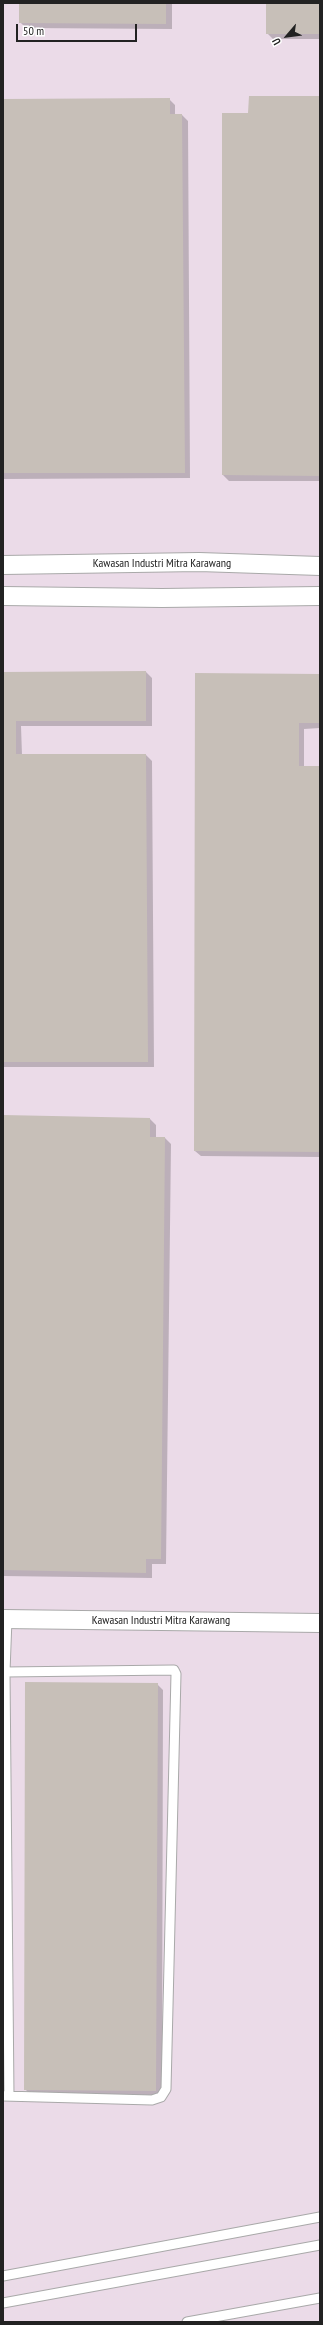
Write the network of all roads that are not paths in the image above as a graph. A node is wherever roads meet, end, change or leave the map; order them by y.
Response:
1 (3, 565) edge
2 (320, 566) edge
3 (3, 596) edge
4 (320, 596) edge
5 (5, 1619) edge
6 (320, 1622) edge
7 (5, 1672) junction
8 (4, 1722) edge
9 (6, 2096) edge
10 (320, 2217) edge
11 (320, 2245) edge
12 (3, 2276) edge
13 (320, 2298) edge
14 (3, 2303) edge
15 (187, 2322) edge

1 - 2 street, Kawasan Industri Mitra Karawang
3 - 4 street
5 - 6 street, Kawasan Industri Mitra Karawang
5 - 7 lane
7 - 8 lane
7 - 9 lane
8 - 9 lane
10 - 12 lane
11 - 14 lane
13 - 15 lane

